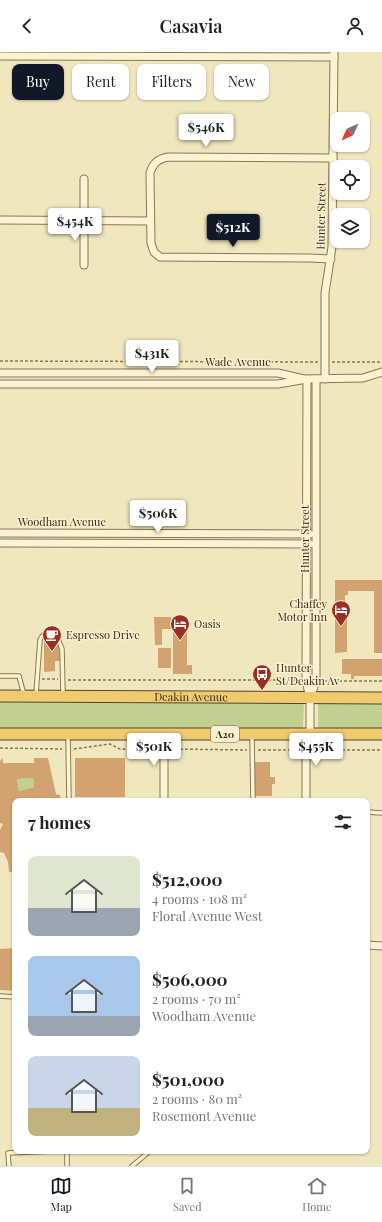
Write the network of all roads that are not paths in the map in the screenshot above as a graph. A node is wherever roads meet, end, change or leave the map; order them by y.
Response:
1 (113, 54) edge
2 (334, 55) edge
3 (0, 56) edge
4 (333, 158) junction
5 (84, 179) dead end
6 (0, 220) edge
7 (84, 220) junction
8 (150, 221) junction
9 (331, 259) junction
10 (84, 265) dead end
11 (382, 372) edge
12 (0, 373) edge
13 (307, 379) junction
14 (316, 379) junction
15 (325, 380) junction
16 (0, 384) edge
17 (0, 533) edge
18 (306, 534) junction
19 (316, 534) junction
20 (0, 543) edge
21 (306, 544) junction
22 (316, 544) junction
23 (0, 676) edge
24 (0, 696) edge
25 (24, 697) junction
26 (36, 697) junction
27 (64, 697) junction
28 (310, 698) junction
29 (382, 698) edge
30 (68, 733) junction
31 (0, 734) edge
32 (164, 734) junction
33 (252, 734) junction
34 (308, 734) junction
35 (382, 734) edge
36 (69, 798) edge
37 (164, 798) edge
38 (252, 798) edge
39 (306, 798) edge
40 (370, 812) edge
41 (382, 813) edge
42 (370, 945) edge
43 (382, 946) edge
44 (0, 996) edge
45 (12, 997) edge
46 (12, 1153) edge
47 (66, 1154) edge
48 (146, 1154) edge
49 (9, 1166) edge
50 (67, 1166) edge
51 (132, 1166) edge

1 - 2 street
1 - 3 street
2 - 4 street, Hunter Street
4 - 8 street
4 - 9 street, Hunter Street
5 - 7 street
6 - 7 street
7 - 8 street
7 - 10 street
8 - 9 street
9 - 15 street, Hunter Street
11 - 15 street, Wade Avenue
12 - 13 street, Wade Avenue
13 - 14 street, Wade Avenue
13 - 16 street, Wade Avenue
13 - 18 street, Hunter Street
14 - 15 street, Wade Avenue
14 - 19 street, Hunter Street
17 - 18 street, Woodham Avenue
18 - 19 street, Woodham Avenue
18 - 21 street, Hunter Street
19 - 22 street, Hunter Street
20 - 21 street, Woodham Avenue
21 - 22 street, Woodham Avenue
21 - 28 street, Hunter Street
22 - 28 street, Hunter Street
23 - 25 lane
24 - 25 highway, Deakin Avenue
25 - 26 highway, Deakin Avenue
26 - 27 highway, Deakin Avenue
26 - 27 lane
27 - 28 highway, Deakin Avenue
28 - 29 highway, Deakin Avenue
28 - 34 street, Hunter Street
30 - 31 highway, A20
30 - 32 highway, A20
30 - 36 lane
32 - 33 highway, A20
32 - 37 street
33 - 34 highway, A20
33 - 38 lane
34 - 35 highway, A20
34 - 39 street, Hunter Street
40 - 41 lane
42 - 43 street
44 - 45 lane
46 - 49 lane
47 - 50 lane
48 - 51 lane

